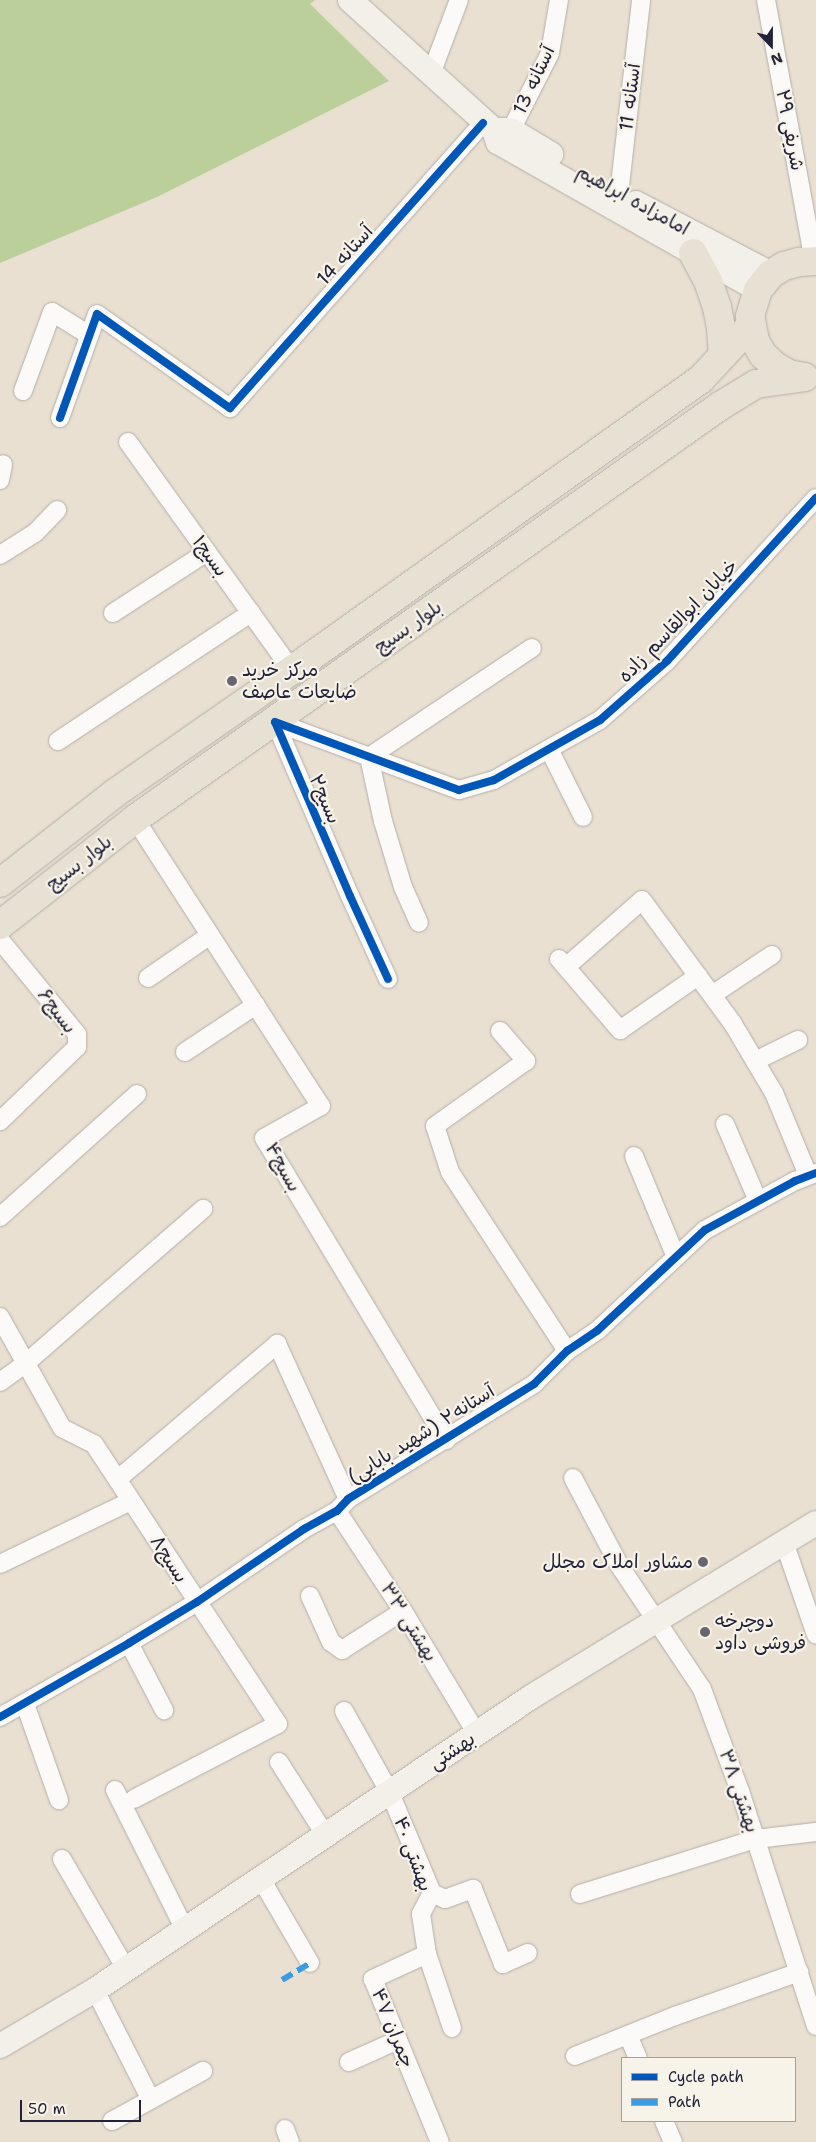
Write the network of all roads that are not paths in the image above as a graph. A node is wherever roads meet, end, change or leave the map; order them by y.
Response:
1 (460, 0) edge
2 (559, 0) edge
3 (641, 0) edge
4 (766, 0) edge
5 (355, 2) edge
6 (431, 74) junction
7 (496, 128) junction
8 (619, 194) junction
9 (693, 253) junction
10 (815, 261) edge
11 (764, 282) junction
12 (750, 326) junction
13 (89, 334) junction
14 (723, 355) junction
15 (810, 377) edge
16 (24, 390) dead end
17 (60, 418) dead end
18 (128, 442) dead end
19 (816, 498) edge
20 (57, 510) dead end
21 (207, 552) junction
22 (0, 555) edge
23 (113, 613) dead end
24 (250, 613) junction
25 (532, 648) dead end
26 (292, 670) junction
27 (275, 722) junction
28 (58, 741) dead end
29 (549, 749) junction
30 (369, 757) junction
31 (583, 817) dead end
32 (136, 819) junction
33 (0, 882) edge
34 (419, 922) dead end
35 (0, 924) edge
36 (210, 935) junction
37 (0, 940) edge
38 (772, 955) dead end
39 (698, 976) junction
40 (148, 978) dead end
41 (388, 979) dead end
42 (712, 994) junction
43 (256, 1005) junction
44 (500, 1031) dead end
45 (798, 1040) dead end
46 (185, 1052) dead end
47 (755, 1061) junction
48 (137, 1094) dead end
49 (0, 1121) edge
50 (725, 1124) dead end
51 (634, 1156) dead end
52 (812, 1174) edge
53 (758, 1201) junction
54 (203, 1209) dead end
55 (0, 1217) edge
56 (676, 1256) junction
57 (0, 1317) edge
58 (567, 1351) junction
59 (26, 1363) junction
60 (0, 1382) edge
61 (446, 1440) junction
62 (573, 1478) dead end
63 (118, 1479) junction
64 (131, 1501) junction
65 (343, 1505) junction
66 (816, 1523) edge
67 (784, 1542) junction
68 (0, 1564) edge
69 (310, 1596) dead end
70 (197, 1602) junction
71 (403, 1611) junction
72 (655, 1621) junction
73 (816, 1635) edge
74 (129, 1643) junction
75 (25, 1704) junction
76 (164, 1710) dead end
77 (344, 1710) dead end
78 (0, 1717) edge
79 (477, 1734) junction
80 (279, 1762) dead end
81 (115, 1790) dead end
82 (390, 1792) junction
83 (134, 1799) dead end
84 (59, 1800) dead end
85 (816, 1832) edge
86 (326, 1836) junction
87 (756, 1839) junction
88 (62, 1860) dead end
89 (261, 1879) junction
90 (432, 1894) junction
91 (580, 1894) dead end
92 (185, 1930) junction
93 (528, 1953) dead end
94 (427, 1954) junction
95 (310, 1963) dead end
96 (126, 1969) junction
97 (799, 1972) junction
98 (95, 1990) junction
99 (816, 2026) edge
100 (452, 2028) dead end
101 (628, 2035) junction
102 (398, 2040) junction
103 (0, 2046) edge
104 (575, 2056) dead end
105 (638, 2057) edge
106 (349, 2062) dead end
107 (203, 2070) dead end
108 (151, 2100) junction
109 (112, 2121) dead end
110 (664, 2122) edge
111 (440, 2142) edge
112 (673, 2142) edge

1 - 6 street
2 - 7 street, آستانه 13
3 - 8 street, آستانه 11
4 - 10 street, شریفی ۲۹
5 - 6 main road, امامزاده ابراهیم
6 - 7 main road, امامزاده ابراهیم
7 - 8 main road, امامزاده ابراهیم
7 - 9 main road, امامزاده ابراهیم
7 - 13 street, آستانه 14
8 - 11 main road, امامزاده ابراهیم
9 - 11 main road, امامزاده ابراهیم
9 - 14 main road
10 - 11 main road
11 - 12 main road
12 - 14 main road, بلوار بسیج
12 - 15 main road
13 - 16 street
13 - 17 street
14 - 26 main road, بلوار بسیج
15 - 27 main road, بلوار بسیج
18 - 21 street, بسیج۱
19 - 29 street, خیابان ابوالقاسم زاده
20 - 22 street
21 - 23 street
21 - 24 street, بسیج۱
24 - 26 street, بسیج۱
24 - 28 street
25 - 30 street
26 - 33 main road, بلوار بسیج
27 - 30 street, بسیج۲
27 - 32 main road, بلوار بسیج
27 - 41 street, بسیج۲
29 - 30 street, خیابان ابوالقاسم زاده
29 - 31 street
30 - 34 street
32 - 35 main road, بلوار بسیج
32 - 36 street, بسیج۴
36 - 40 street
36 - 43 street, بسیج۴
37 - 49 street, بسیج۶
38 - 42 street
39 - 39 street
39 - 42 street
42 - 47 street
43 - 46 street
43 - 61 street, بسیج۴
44 - 58 street
45 - 47 street
47 - 52 street
48 - 55 street
50 - 53 street
51 - 56 street
52 - 53 street, آستانه۲ (شهید بابایی)
53 - 56 street, آستانه۲ (شهید بابایی)
54 - 59 street
56 - 58 street, آستانه۲ (شهید بابایی)
57 - 59 street, بسیج۸
58 - 61 street, آستانه۲ (شهید بابایی)
59 - 60 street
59 - 63 street, بسیج۸
61 - 65 street, آستانه۲ (شهید بابایی)
62 - 72 street, بهشتی ۳۸
63 - 64 street, بسیج۸
63 - 65 street, بهشتی ۳۳
64 - 68 street
64 - 70 street, بسیج۸
65 - 70 street, آستانه۲ (شهید بابایی)
65 - 71 street, بهشتی ۳۳
66 - 67 main road, بهشتی
67 - 72 main road, بهشتی
67 - 73 street
69 - 71 street
70 - 74 street, آستانه۲ (شهید بابایی)
70 - 83 street, بسیج۸
71 - 79 street, بهشتی ۳۳
72 - 79 main road, بهشتی
72 - 87 street, بهشتی ۳۸
74 - 75 street, آستانه۲ (شهید بابایی)
74 - 76 street
75 - 78 street, آستانه۲ (شهید بابایی)
75 - 84 street
77 - 82 street, بهشتی ۴۰
79 - 82 main road, بهشتی
80 - 86 street
81 - 92 street
82 - 86 main road, بهشتی
82 - 90 street, بهشتی ۴۰
85 - 87 street
86 - 89 main road, بهشتی
87 - 91 street
87 - 97 street, بهشتی ۳۸
88 - 96 street
89 - 92 main road, بهشتی
89 - 95 street
90 - 93 street
90 - 94 street, بهشتی ۴۰
92 - 96 main road, بهشتی
94 - 100 street
94 - 102 street, چمران ۴۷
96 - 98 main road, بهشتی
97 - 99 street, بهشتی ۳۸
97 - 101 street
98 - 103 main road, بهشتی
98 - 108 street
101 - 104 street
101 - 105 street
102 - 106 street
102 - 111 street, چمران ۴۷
107 - 108 street
108 - 109 street
110 - 112 street

